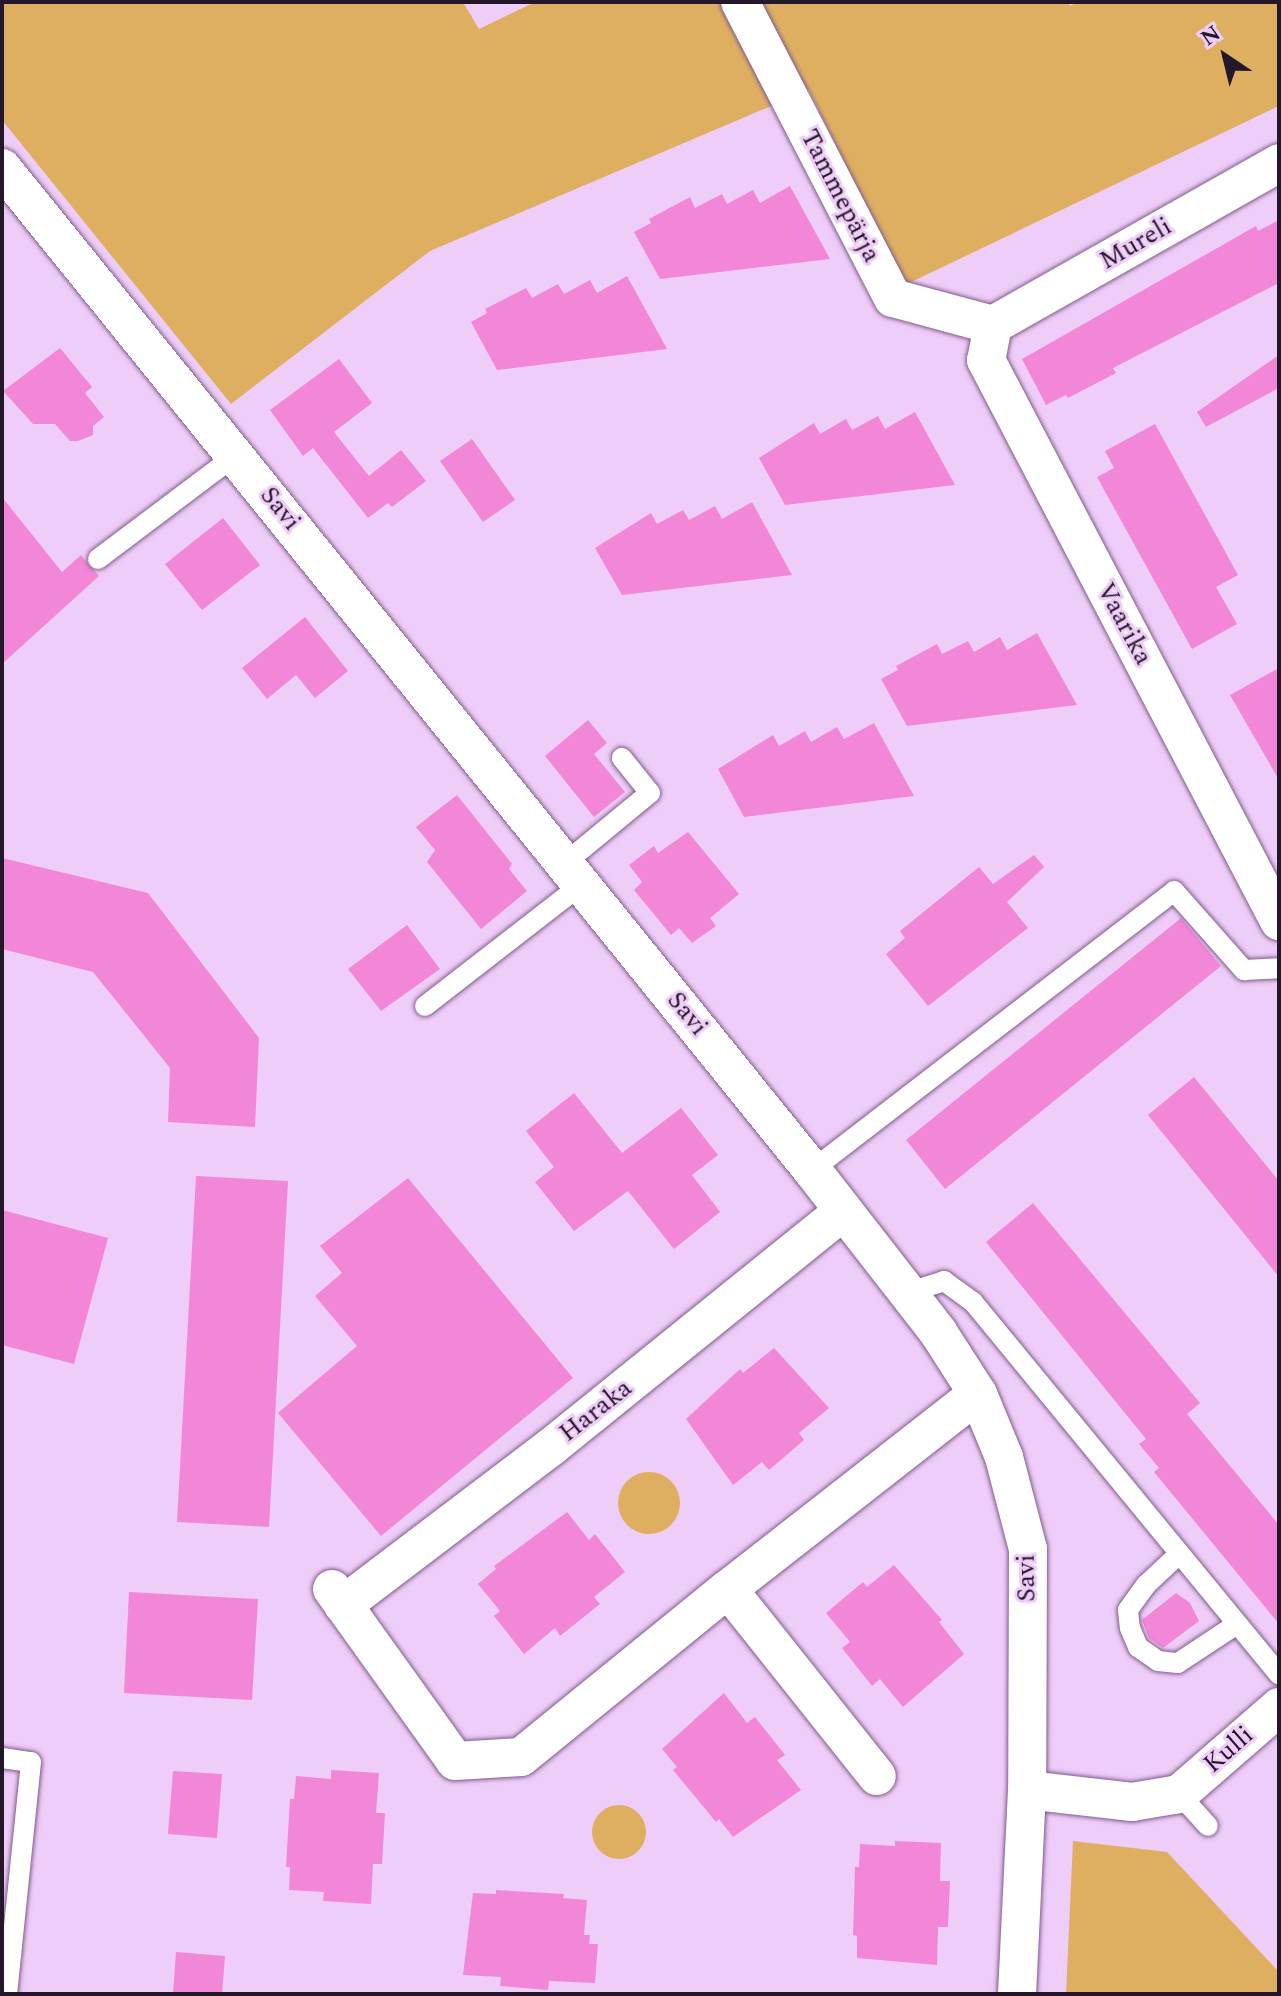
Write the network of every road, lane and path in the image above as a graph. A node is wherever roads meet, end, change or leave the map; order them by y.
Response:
1 (740, 2) edge
2 (1279, 163) edge
3 (2, 168) edge
4 (993, 325) junction
5 (236, 455) junction
6 (98, 559) dead end
7 (622, 758) dead end
8 (574, 873) junction
9 (1279, 921) edge
10 (1279, 968) edge
11 (425, 1006) dead end
12 (812, 1170) junction
13 (844, 1211) junction
14 (909, 1292) junction
15 (978, 1394) junction
16 (1179, 1554) junction
17 (728, 1589) junction
18 (1237, 1624) junction
19 (1279, 1675) edge
20 (1279, 1707) edge
21 (2, 1758) edge
22 (877, 1776) dead end
23 (1027, 1790) junction
24 (1179, 1794) junction
25 (1208, 1826) dead end
26 (7, 1994) edge
27 (1017, 1994) edge

1 - 4 street, Tammepärja
2 - 4 street, Mureli
3 - 5 street, Savi
4 - 9 street, Vaarika
5 - 6 lane
5 - 8 street, Savi
7 - 8 lane
8 - 11 lane
8 - 12 street, Savi
10 - 12 lane
12 - 13 street, Savi
13 - 14 street, Savi
13 - 17 street, Haraka
14 - 15 street, Savi
14 - 16 lane
15 - 17 street
15 - 23 street, Savi
16 - 18 lane
16 - 18 lane
17 - 22 street
18 - 19 lane
20 - 24 street, Kulli
21 - 26 lane
23 - 24 street
23 - 27 street, Savi
24 - 25 lane

